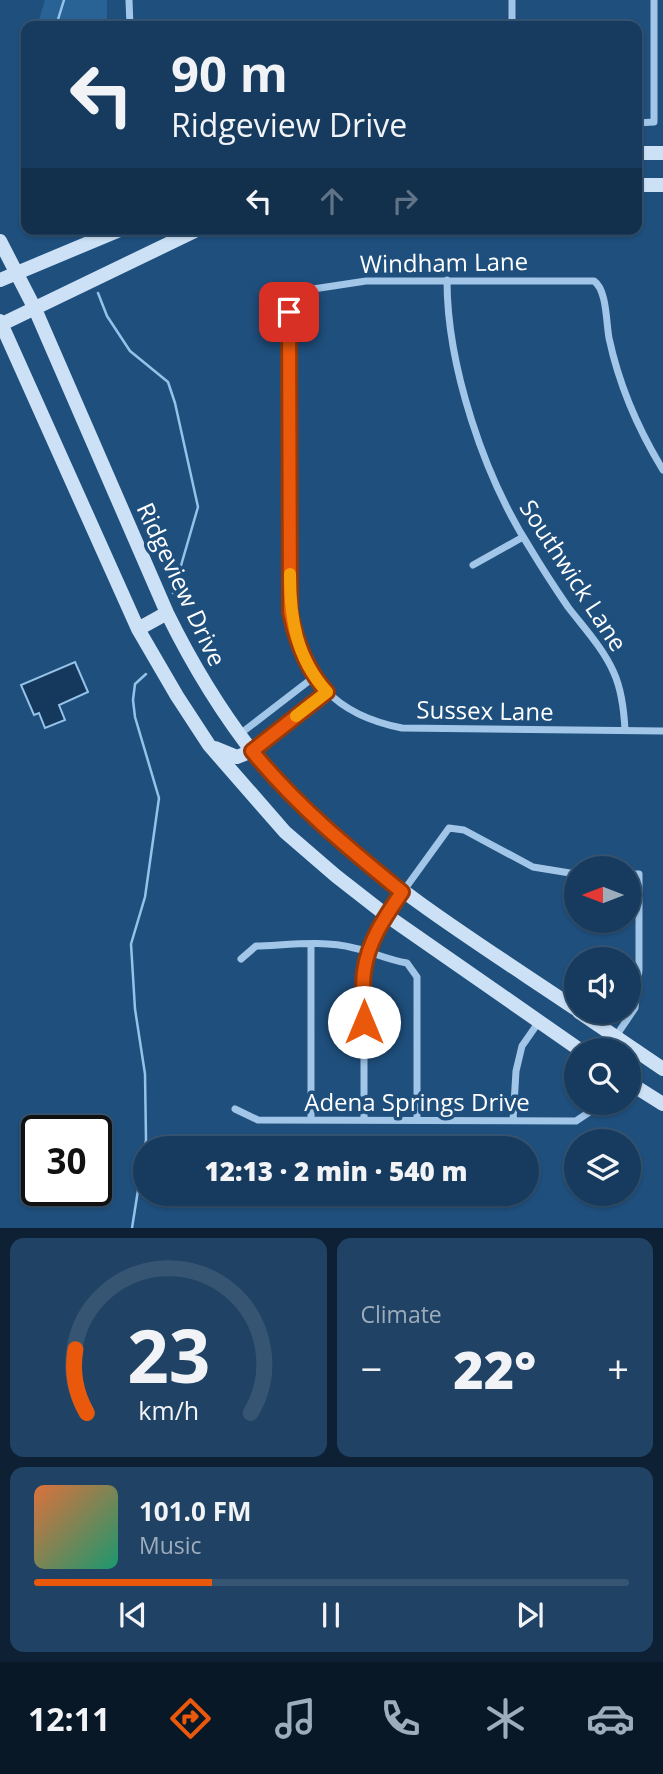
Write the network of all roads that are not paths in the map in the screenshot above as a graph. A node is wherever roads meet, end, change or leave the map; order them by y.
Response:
1 (130, 0) edge
2 (512, 0) edge
3 (654, 0) edge
4 (130, 21) edge
5 (512, 21) edge
6 (642, 122) edge
7 (642, 153) edge
8 (663, 153) edge
9 (642, 185) edge
10 (663, 185) edge
11 (108, 235) edge
12 (187, 235) edge
13 (0, 241) edge
14 (15, 274) junction
15 (0, 280) edge
16 (447, 280) junction
17 (292, 298) joint
18 (34, 309) junction
19 (1, 324) edge
20 (663, 470) edge
21 (523, 537) junction
22 (473, 565) dead end
23 (167, 613) junction
24 (138, 629) junction
25 (314, 677) junction
26 (327, 692) junction
27 (625, 730) junction
28 (663, 731) edge
29 (240, 734) junction
30 (209, 745) junction
31 (252, 751) junction
32 (564, 872) edge
33 (402, 892) junction
34 (386, 915) junction
35 (639, 933) edge
36 (311, 945) junction
37 (369, 953) junction
38 (241, 959) dead end
39 (564, 1001) edge
40 (538, 1023) junction
41 (597, 1024) edge
42 (615, 1036) junction
43 (564, 1040) edge
44 (663, 1069) edge
45 (641, 1090) edge
46 (663, 1104) edge
47 (234, 1109) dead end
48 (585, 1115) edge
49 (311, 1120) junction
50 (364, 1120) junction
51 (417, 1120) junction
52 (513, 1121) junction

1 - 4 street
2 - 5 street
3 - 6 street
7 - 8 main road
9 - 10 main road
11 - 14 main road
12 - 18 main road
13 - 14 main road, Ridgeview Drive
14 - 15 main road
14 - 18 main road, Ridgeview Drive
16 - 17 street, Windham Lane
16 - 20 street, Windham Lane
16 - 21 street, Southwick Lane
17 - 25 street, Sussex Lane
18 - 19 main road
18 - 23 main road, Ridgeview Drive
19 - 24 main road
21 - 22 street
21 - 27 street, Southwick Lane
23 - 24 main road
23 - 29 main road, Ridgeview Drive
24 - 30 main road
25 - 26 street, Sussex Lane
25 - 29 street
26 - 27 street, Sussex Lane
26 - 31 street
27 - 28 street, Sussex Lane
29 - 31 main road, Ridgeview Drive
30 - 31 main road
30 - 34 main road
31 - 33 main road, Ridgeview Drive
32 - 33 street
33 - 34 street
33 - 39 main road, Ridgeview Drive
34 - 37 street
34 - 40 main road
35 - 42 street
36 - 37 street
36 - 38 street
36 - 49 street
37 - 50 street
37 - 51 street
40 - 43 main road
40 - 52 street
41 - 42 main road, Ridgeview Drive
42 - 44 main road, Ridgeview Drive
45 - 46 main road
47 - 49 street, Adena Springs Drive
48 - 52 street, Adena Springs Drive
49 - 50 street, Adena Springs Drive
50 - 51 street, Adena Springs Drive
51 - 52 street, Adena Springs Drive

